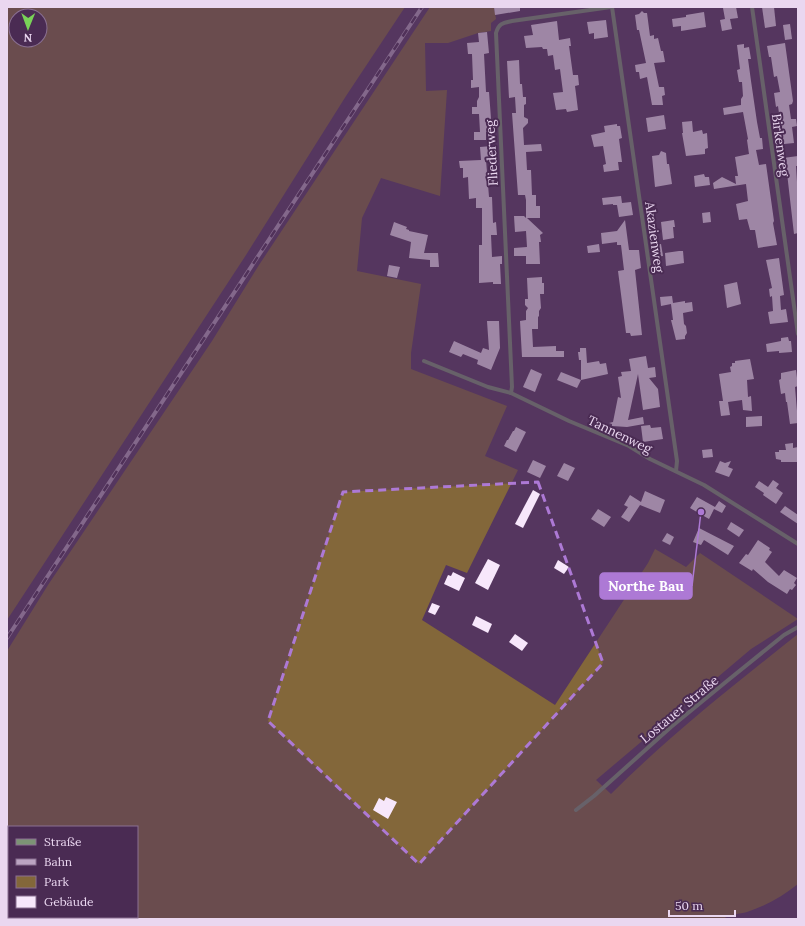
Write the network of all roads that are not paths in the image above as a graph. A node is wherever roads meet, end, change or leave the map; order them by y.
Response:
1 (612, 7) edge
2 (752, 7) edge
3 (798, 334) edge
4 (424, 361) dead end
5 (511, 393) junction
6 (676, 471) junction
7 (798, 544) edge
8 (798, 627) edge
9 (576, 810) dead end

1 - 5 street, Fliederweg
1 - 6 street, Akazienweg
2 - 3 street, Birkenweg
4 - 5 street, Tannenweg
5 - 6 street, Tannenweg
6 - 7 street, Tannenweg
8 - 9 street, Lostauer Straße

